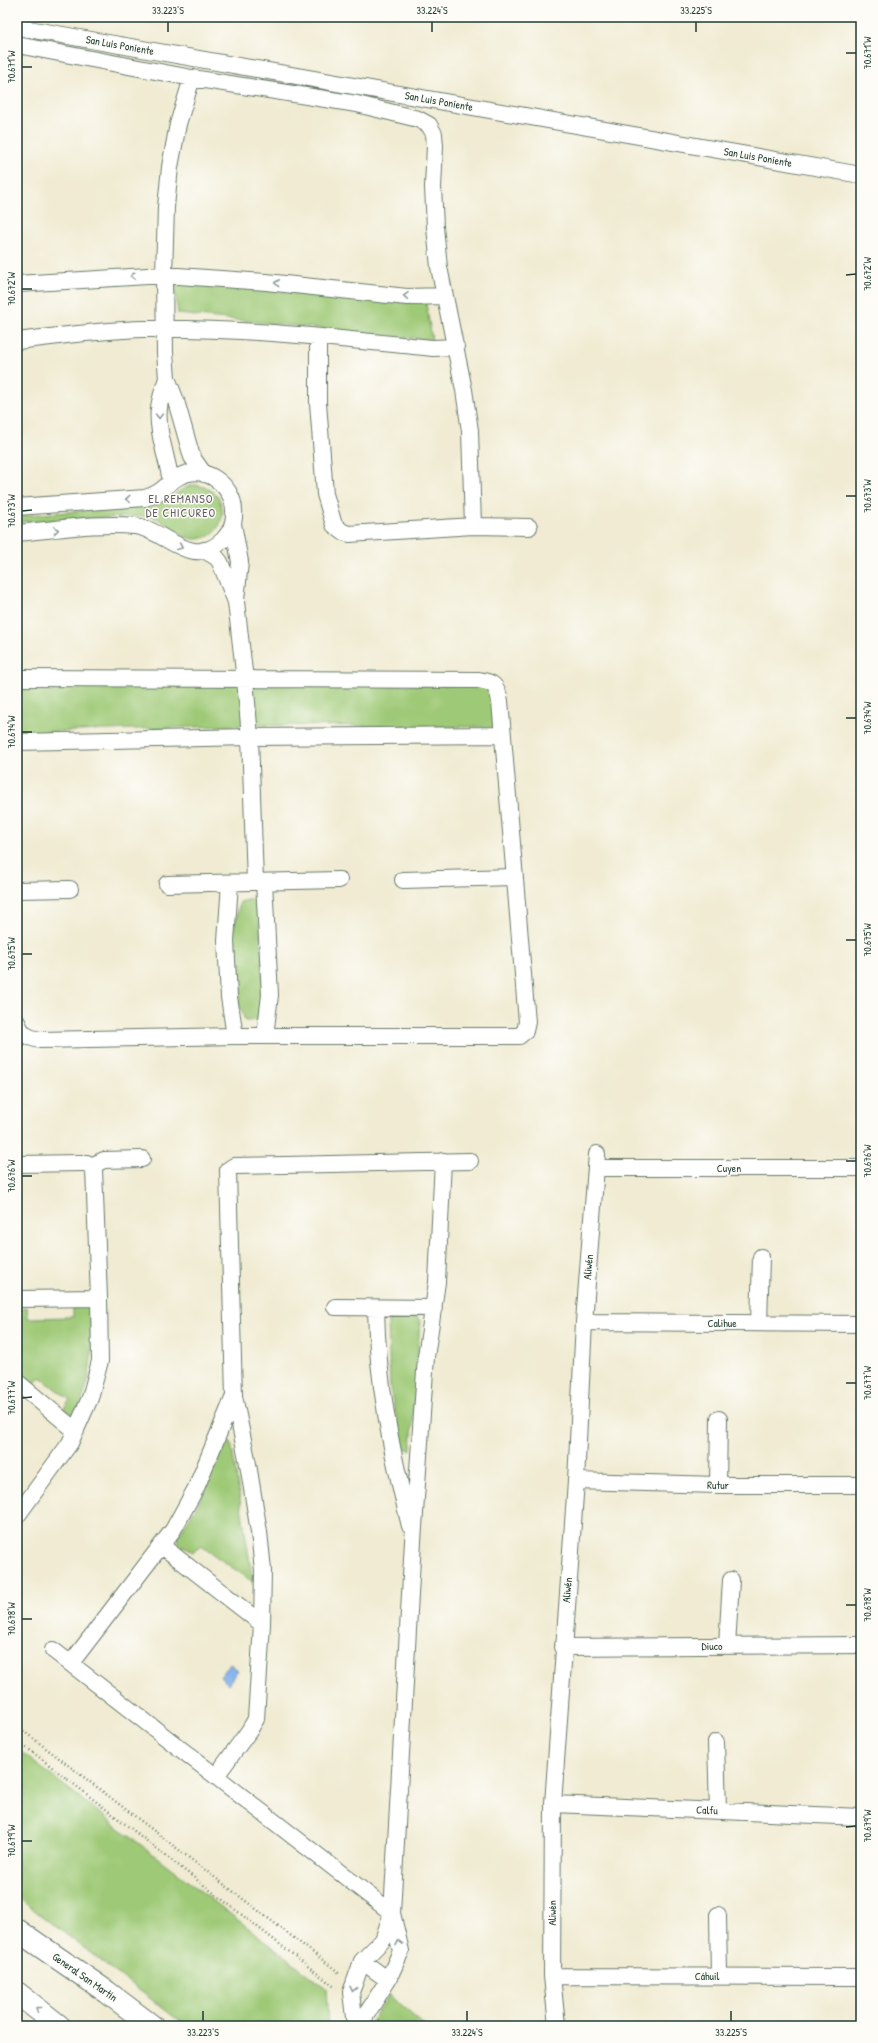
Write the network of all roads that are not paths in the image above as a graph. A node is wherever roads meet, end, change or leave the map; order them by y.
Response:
1 (17, 27) edge
2 (17, 45) edge
3 (192, 78) junction
4 (861, 175) edge
5 (164, 275) junction
6 (17, 284) edge
7 (445, 296) junction
8 (165, 329) junction
9 (318, 337) junction
10 (17, 341) edge
11 (456, 347) junction
12 (167, 378) junction
13 (204, 474) junction
14 (172, 482) junction
15 (17, 507) edge
16 (233, 524) junction
17 (473, 526) junction
18 (529, 527) dead end
19 (17, 534) edge
20 (204, 550) junction
21 (236, 602) junction
22 (17, 678) edge
23 (245, 680) junction
24 (502, 735) junction
25 (250, 737) junction
26 (17, 742) edge
27 (514, 877) junction
28 (339, 880) dead end
29 (403, 880) dead end
30 (260, 882) junction
31 (230, 883) junction
32 (167, 884) dead end
33 (70, 889) dead end
34 (17, 890) edge
35 (17, 1022) edge
36 (235, 1036) junction
37 (265, 1036) junction
38 (142, 1159) dead end
39 (443, 1161) junction
40 (470, 1161) dead end
41 (597, 1161) joint
42 (17, 1164) edge
43 (91, 1166) junction
44 (861, 1168) edge
45 (761, 1257) dead end
46 (100, 1298) junction
47 (17, 1299) edge
48 (335, 1307) dead end
49 (376, 1308) junction
50 (434, 1308) junction
51 (584, 1322) junction
52 (759, 1323) junction
53 (861, 1324) edge
54 (17, 1382) edge
55 (234, 1396) junction
56 (719, 1419) dead end
57 (76, 1430) junction
58 (576, 1481) junction
59 (718, 1485) junction
60 (861, 1485) edge
61 (17, 1516) edge
62 (413, 1541) junction
63 (162, 1546) junction
64 (731, 1580) dead end
65 (262, 1624) junction
66 (861, 1645) edge
67 (727, 1646) junction
68 (562, 1647) junction
69 (53, 1650) dead end
70 (71, 1663) junction
71 (716, 1742) dead end
72 (216, 1776) junction
73 (552, 1804) junction
74 (718, 1810) junction
75 (861, 1817) edge
76 (392, 1913) junction
77 (718, 1915) dead end
78 (17, 1930) edge
79 (362, 1961) junction
80 (552, 1976) junction
81 (719, 1976) junction
82 (861, 1977) edge
83 (388, 1980) junction
84 (17, 1992) edge
85 (59, 2026) edge
86 (152, 2026) edge
87 (355, 2026) edge
88 (359, 2026) edge
89 (557, 2026) edge

1 - 4 street, San Luis Poniente
2 - 3 street
3 - 5 street
3 - 7 street
5 -> 6 street
7 -> 5 street
5 - 8 street
7 - 11 street
8 - 9 street
8 - 10 street
8 - 12 street
9 - 11 street
9 - 17 street
11 - 17 street
12 - 13 street
12 -> 14 street
13 - 14 street
13 - 16 street
14 -> 15 street
16 - 20 street
16 - 21 street
17 - 18 street
19 -> 20 street
20 - 21 street
21 - 23 street
22 - 23 street
23 - 24 street
23 - 25 street
24 - 25 street
24 - 27 street
25 - 26 street
25 - 30 street
27 - 29 street
27 - 37 street
28 - 30 street
30 - 31 street
30 - 37 street
31 - 32 street
31 - 36 street
33 - 34 street
35 - 36 street
36 - 37 street
38 - 43 street
39 - 40 street
39 - 50 street
39 - 55 street
41 - 44 street, Cuyen
41 - 51 street, Aliwén
42 - 43 street
43 - 46 street
45 - 52 street
46 - 47 street
46 - 57 street
48 - 49 street
49 - 50 street
49 - 62 street
50 - 62 street
51 - 52 street, Calihue
51 - 58 street, Aliwén
52 - 53 street, Calihue
54 - 57 street
55 - 63 street
55 - 65 street
56 - 59 street
57 - 61 street
58 - 59 street, Rutur
58 - 68 street, Aliwén
59 - 60 street, Rutur
62 - 76 street
63 - 65 street
63 - 70 street
64 - 67 street
65 - 72 street
66 - 67 street, Diuco
67 - 68 street, Diuco
68 - 73 street, Aliwén
69 - 70 street
70 - 72 street
71 - 74 street
72 - 76 street
73 - 74 street, Calfu
73 - 80 street, Aliwén
74 - 75 street, Calfu
76 - 79 street
83 -> 76 street
77 - 81 street
78 - 86 main road, General San Martín
79 - 83 street
79 -> 87 street
80 - 81 street, Cáhuil
80 - 89 street, Aliwén
81 - 82 street, Cáhuil
83 - 88 street
85 -> 84 main road

